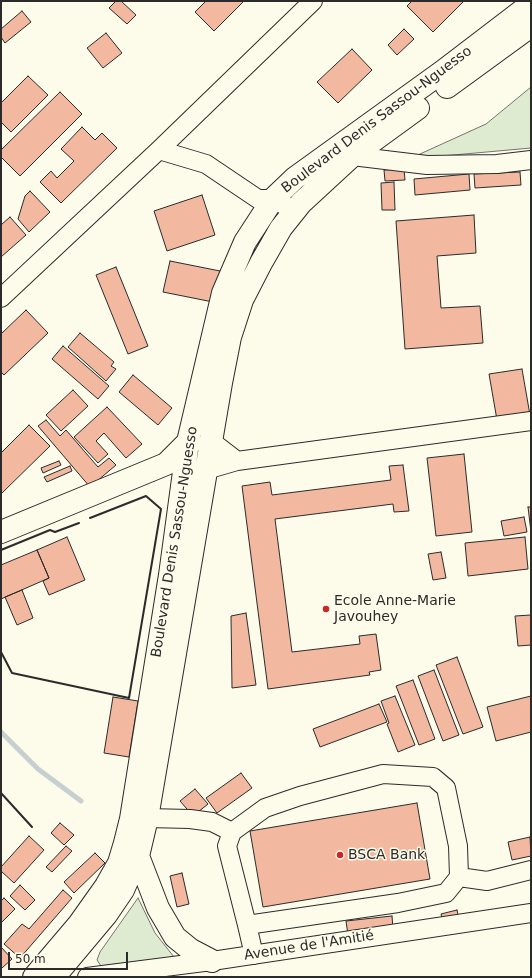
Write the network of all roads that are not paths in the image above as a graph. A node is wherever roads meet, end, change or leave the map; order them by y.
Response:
1 (314, 1) edge
2 (531, 4) edge
3 (531, 26) edge
4 (159, 150) junction
5 (352, 156) junction
6 (531, 160) edge
7 (264, 205) junction
8 (295, 211) junction
9 (281, 228) junction
10 (1, 298) edge
11 (531, 422) edge
12 (211, 441) junction
13 (188, 442) junction
14 (237, 461) junction
15 (175, 468) junction
16 (206, 470) junction
17 (1, 532) edge
18 (147, 818) junction
19 (232, 832) junction
20 (138, 856) junction
21 (531, 870) edge
22 (459, 877) junction
23 (531, 913) edge
24 (247, 925) junction
25 (254, 955) junction
26 (212, 961) junction
27 (34, 977) edge
28 (54, 977) edge
29 (87, 977) edge

1 - 4 street
2 - 7 main road, Boulevard Denis Sassou-Nguesso
3 - 5 main road, Boulevard Denis Sassou-Nguesso
4 - 7 street
4 - 10 street
5 - 6 street
5 - 8 main road, Boulevard Denis Sassou-Nguesso
7 - 8 street
7 - 9 street
7 - 13 main road, Boulevard Denis Sassou-Nguesso
8 - 9 main road, Boulevard Denis Sassou-Nguesso
9 - 12 main road, Boulevard Denis Sassou-Nguesso
11 - 14 street
12 - 13 main road
12 - 14 street
12 - 16 main road, Boulevard Denis Sassou-Nguesso
13 - 15 main road, Boulevard Denis Sassou-Nguesso
14 - 16 street
15 - 16 main road
15 - 17 main road
15 - 27 main road, Boulevard Denis Sassou-Nguesso
16 - 18 main road, Boulevard Denis Sassou-Nguesso
18 - 19 street
18 - 20 main road, Boulevard Denis Sassou-Nguesso
19 - 22 street
19 - 24 street
20 - 26 main road
20 - 28 main road, Boulevard Denis Sassou-Nguesso
21 - 22 street
22 - 24 street
23 - 25 street, Avenue de l'Amitié
24 - 25 street
25 - 26 street, Avenue de l'Amitié
26 - 29 street, Avenue de l'Amitié

